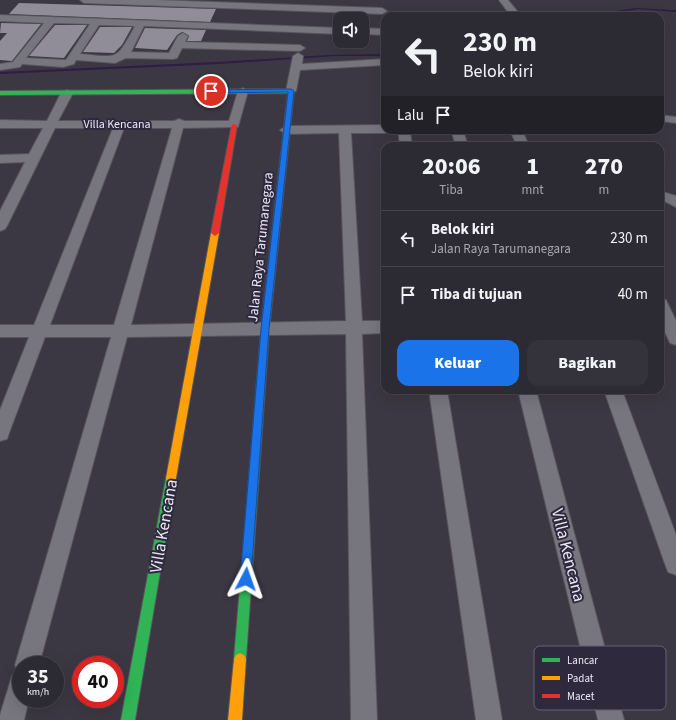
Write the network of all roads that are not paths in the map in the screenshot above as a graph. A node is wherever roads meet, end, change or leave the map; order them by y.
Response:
1 (84, 0) edge
2 (502, 0) edge
3 (179, 1) edge
4 (382, 11) dead end
5 (512, 12) edge
6 (0, 18) edge
7 (13, 18) junction
8 (51, 20) junction
9 (96, 22) junction
10 (141, 24) junction
11 (166, 25) junction
12 (187, 26) junction
13 (4, 27) dead end
14 (303, 30) junction
15 (333, 31) edge
16 (369, 31) edge
17 (381, 32) edge
18 (179, 45) junction
19 (124, 55) junction
20 (74, 57) junction
21 (298, 58) junction
22 (18, 62) junction
23 (381, 62) edge
24 (0, 66) edge
25 (242, 91) junction
26 (291, 91) junction
27 (0, 93) edge
28 (67, 93) junction
29 (664, 118) edge
30 (676, 120) edge
31 (179, 123) junction
32 (0, 124) edge
33 (50, 124) junction
34 (120, 124) junction
35 (234, 125) junction
36 (381, 129) edge
37 (286, 130) junction
38 (345, 130) junction
39 (33, 158) junction
40 (0, 159) edge
41 (664, 196) edge
42 (6, 197) edge
43 (676, 204) edge
44 (0, 226) edge
45 (664, 314) edge
46 (668, 323) edge
47 (354, 327) junction
48 (381, 327) edge
49 (265, 329) junction
50 (120, 330) junction
51 (0, 331) edge
52 (39, 331) junction
53 (198, 331) junction
54 (676, 338) edge
55 (439, 394) edge
56 (528, 394) edge
57 (614, 394) edge
58 (0, 433) edge
59 (676, 564) edge
60 (592, 646) edge
61 (29, 656) edge
62 (14, 708) edge
63 (608, 710) edge
64 (11, 720) edge
65 (128, 720) edge
66 (235, 720) edge
67 (364, 720) edge
68 (489, 720) edge
69 (611, 720) edge

1 - 3 street
2 - 5 street
3 - 4 street
3 - 11 street
6 - 7 street
7 - 8 street
7 - 13 street
8 - 9 street
8 - 22 street
9 - 10 street
9 - 20 street
10 - 11 street
10 - 19 street
11 - 12 street
12 - 14 street
12 - 18 street
14 - 15 street
14 - 21 street
16 - 17 street
18 - 19 street
18 - 21 street
19 - 20 street
20 - 22 street
21 - 23 street
21 - 26 street
22 - 24 street
25 - 26 street
25 - 28 street
25 - 35 street, Villa Kencana
26 - 37 street, Jalan Raya Tarumanegara
27 - 28 street
28 - 33 street
29 - 30 street
31 - 34 street, Villa Kencana
31 - 35 street, Villa Kencana
31 - 50 street
32 - 33 street, Villa Kencana
33 - 34 street, Villa Kencana
33 - 39 street
34 - 52 street
35 - 53 street, Villa Kencana
36 - 38 street
37 - 38 street
37 - 49 street, Jalan Raya Tarumanegara
38 - 47 street
39 - 40 street
39 - 42 street
41 - 43 street
42 - 44 street
45 - 46 street
46 - 54 street
47 - 48 street
47 - 49 street
47 - 67 street
49 - 53 street
49 - 66 street, Jalan Raya Tarumanegara
50 - 52 street
50 - 53 street
50 - 61 street
51 - 52 street
52 - 58 street
53 - 65 street, Villa Kencana
55 - 68 street
56 - 60 street, Villa Kencana
57 - 59 street
62 - 64 street
63 - 69 street, Villa Kencana

